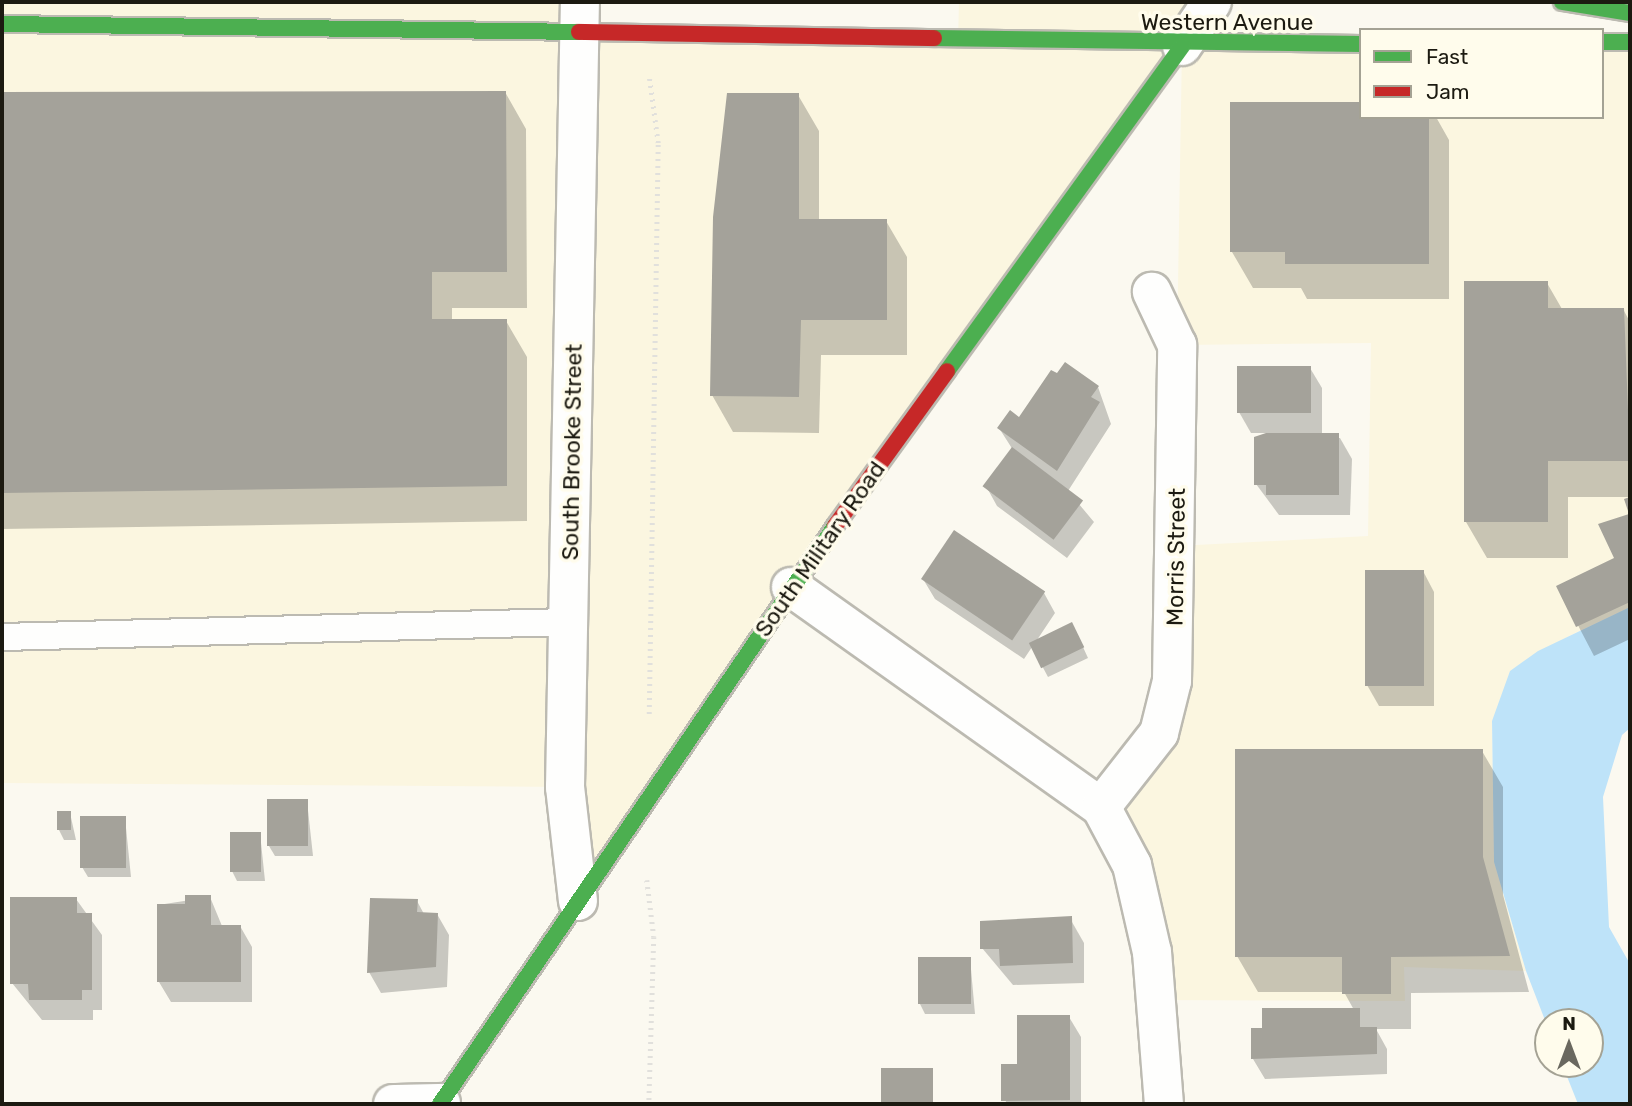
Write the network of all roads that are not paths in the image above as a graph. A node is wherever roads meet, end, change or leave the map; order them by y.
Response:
1 (1212, 2) edge
2 (1562, 2) edge
3 (1630, 13) edge
4 (580, 18) edge
5 (2, 24) edge
6 (1630, 41) edge
7 (1604, 42) edge
8 (1359, 44) edge
9 (1182, 46) junction
10 (1152, 292) dead end
11 (791, 587) junction
12 (569, 622) junction
13 (2, 637) edge
14 (1101, 807) junction
15 (578, 901) junction
16 (393, 1104) edge
17 (440, 1104) edge
18 (1164, 1104) edge

1 - 9 street, South Military Road
2 - 3 main road
4 - 5 main road, Western Avenue
4 - 9 main road, Western Avenue
4 - 12 street, South Brooke Street
6 - 7 main road
8 - 9 main road, Western Avenue
9 - 11 main road, South Military Road
10 - 14 street, Morris Street
11 - 14 street
11 - 15 main road, South Military Road
12 - 13 lane
12 - 15 street, South Brooke Street
14 - 18 street
15 - 17 main road, South Military Road
16 - 17 street

